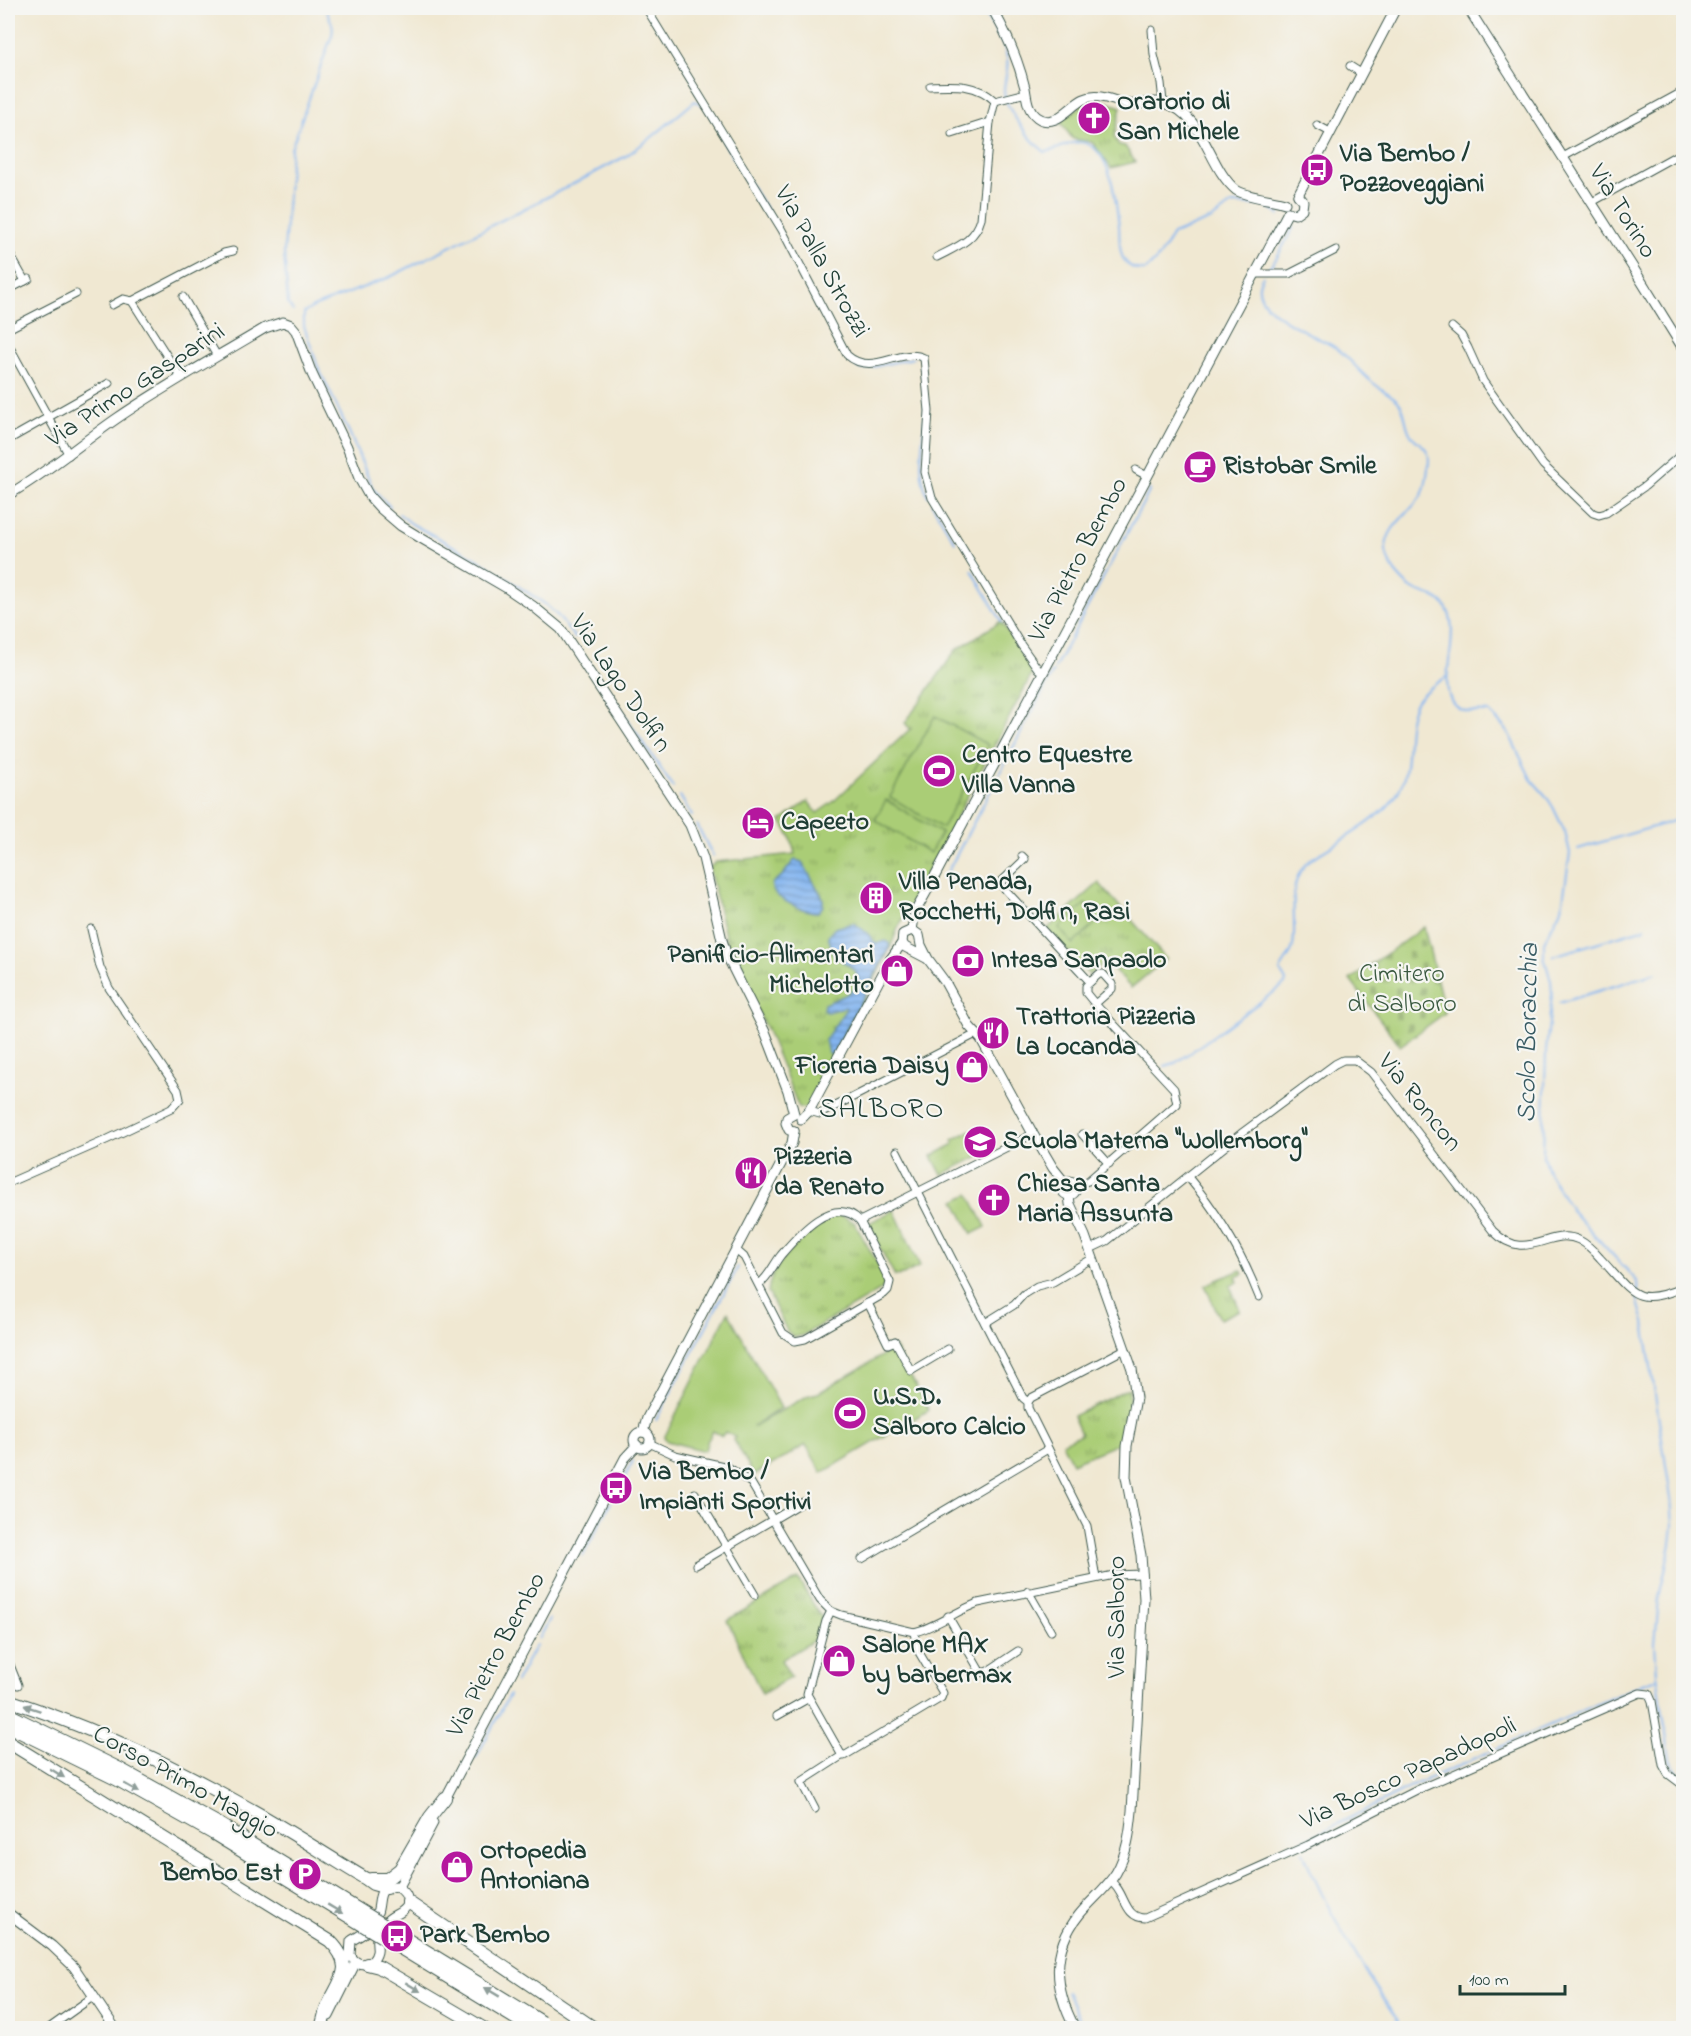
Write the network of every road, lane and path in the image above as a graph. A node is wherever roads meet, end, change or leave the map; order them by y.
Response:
1 (646, 8) edge
2 (992, 8) edge
3 (1396, 8) edge
4 (1468, 8) edge
5 (1152, 30) dead end
6 (930, 86) dead end
7 (1683, 91) edge
8 (1022, 94) junction
9 (997, 100) junction
10 (1163, 102) junction
11 (990, 122) junction
12 (952, 134) dead end
13 (1563, 157) junction
14 (1683, 160) edge
15 (1298, 195) junction
16 (1592, 202) junction
17 (1287, 207) junction
18 (1336, 250) dead end
19 (8, 251) edge
20 (233, 251) dead end
21 (937, 257) dead end
22 (1261, 274) junction
23 (8, 290) edge
24 (76, 294) dead end
25 (183, 297) dead end
26 (132, 301) junction
27 (112, 305) dead end
28 (291, 325) joint
29 (1452, 327) dead end
30 (8, 329) edge
31 (8, 344) edge
32 (1683, 350) edge
33 (217, 356) junction
34 (181, 378) junction
35 (109, 383) dead end
36 (48, 417) junction
37 (8, 440) edge
38 (1683, 452) edge
39 (69, 455) junction
40 (8, 495) edge
41 (1043, 672) junction
42 (1022, 856) dead end
43 (91, 929) dead end
44 (912, 930) junction
45 (920, 941) junction
46 (905, 946) junction
47 (928, 959) junction
48 (1090, 982) junction
49 (1095, 1004) junction
50 (976, 1034) junction
51 (809, 1111) junction
52 (798, 1117) junction
53 (794, 1131) junction
54 (1033, 1134) junction
55 (1082, 1134) dead end
56 (897, 1151) dead end
57 (1109, 1164) junction
58 (1188, 1177) junction
59 (8, 1183) edge
60 (1065, 1183) junction
61 (1076, 1185) junction
62 (918, 1192) junction
63 (1069, 1195) junction
64 (860, 1221) junction
65 (736, 1250) junction
66 (1092, 1254) junction
67 (759, 1284) junction
68 (1683, 1287) edge
69 (1259, 1298) dead end
70 (868, 1303) junction
71 (985, 1323) junction
72 (948, 1349) dead end
73 (1125, 1349) junction
74 (1028, 1402) junction
75 (643, 1432) junction
76 (649, 1443) junction
77 (637, 1445) junction
78 (1048, 1449) junction
79 (695, 1493) dead end
80 (804, 1502) dead end
81 (773, 1520) junction
82 (727, 1547) junction
83 (862, 1559) dead end
84 (696, 1565) dead end
85 (1143, 1574) junction
86 (1096, 1578) junction
87 (1028, 1591) junction
88 (756, 1595) dead end
89 (831, 1611) junction
90 (948, 1616) junction
91 (1052, 1631) dead end
92 (914, 1632) junction
93 (1018, 1652) dead end
94 (8, 1660) edge
95 (18, 1685) dead end
96 (809, 1698) junction
97 (8, 1700) edge
98 (8, 1714) edge
99 (777, 1716) dead end
100 (8, 1726) edge
101 (8, 1742) edge
102 (843, 1755) junction
103 (1683, 1786) edge
104 (445, 1798) junction
105 (815, 1809) dead end
106 (216, 1829) junction
107 (366, 1879) junction
108 (1110, 1881) junction
109 (393, 1888) junction
110 (408, 1902) junction
111 (8, 1913) edge
112 (330, 1941) junction
113 (349, 1950) junction
114 (362, 1963) junction
115 (94, 1996) junction
116 (541, 2026) edge
117 (49, 2028) edge
118 (115, 2028) edge
119 (322, 2028) edge
120 (483, 2028) edge
121 (594, 2028) edge
122 (1075, 2028) edge

1 - 41 street, Via Palla Strozzi
2 - 8 street
3 - 15 street
4 - 13 street, Via Torino
5 - 10 street
6 - 9 street
7 - 13 street
8 - 9 street
8 - 10 street
9 - 11 street
10 - 17 street
11 - 12 street
11 - 21 street
13 - 16 street, Via Torino
14 - 16 street
15 - 17 street
15 - 17 street
16 - 32 street, Via Torino
17 - 22 street, Via Pietro Bembo
18 - 22 street
19 - 23 street
20 - 26 street
22 - 41 street, Via Pietro Bembo
24 - 30 street
25 - 33 street
26 - 27 street
26 - 34 street
28 - 33 street, Via Primo Gasparini
28 - 52 street, Via Lago Dolfin
29 - 38 street
31 - 36 street
33 - 34 street, Via Primo Gasparini
34 - 39 street, Via Primo Gasparini
35 - 36 street
36 - 37 street
36 - 39 street
39 - 40 street, Via Primo Gasparini
41 - 44 street, Via Pietro Bembo
42 - 48 street
43 - 59 street
44 - 45 street
44 - 46 street, Via Pietro Bembo
45 - 46 street, Via Pietro Bembo
45 - 47 street, Via Salboro
46 - 47 street, Via Salboro
46 - 51 street, Via Pietro Bembo
47 - 50 street, Via Salboro
48 - 49 street
48 - 49 street
49 - 57 street
50 - 51 street
50 - 54 street, Via Salboro
51 - 52 street, Via Pietro Bembo
52 - 53 street
52 - 53 street
53 - 65 street, Via Pietro Bembo
54 - 60 street, Via Salboro
54 - 62 street
55 - 57 street
56 - 62 street
57 - 61 street
58 - 66 street, Via Roncon
58 - 68 street, Via Roncon
58 - 69 street
60 - 61 street
60 - 63 street, Via Salboro
61 - 63 street
62 - 64 street
62 - 71 street
63 - 66 street, Via Salboro
64 - 67 street
64 - 70 street
65 - 67 street
65 - 75 street, Via Pietro Bembo
66 - 71 street, Via Roncon
66 - 73 street, Via Salboro
67 - 70 street
70 - 72 street
71 - 74 street
73 - 74 street
73 - 85 street, Via Salboro
74 - 78 street
75 - 76 street
75 - 77 street, Via Pietro Bembo
76 - 77 street
76 - 81 street
77 - 104 street, Via Pietro Bembo
78 - 83 street
78 - 86 street
79 - 82 street
80 - 81 street
81 - 82 street
81 - 89 street
82 - 84 street
82 - 88 street
85 - 86 street
85 - 108 street, Via Salboro
86 - 87 street
87 - 90 street
87 - 91 street
89 - 92 street
89 - 96 street
90 - 92 street
90 - 93 street
92 - 102 street
94 - 95 street
96 - 99 street
96 - 102 street
107 -> 97 highway
98 - 106 highway, Corso Primo Maggio
100 -> 106 highway, Corso Primo Maggio
101 -> 112 highway
102 - 105 street
103 - 108 street, Via Bosco Papadopoli
104 - 107 highway
104 - 109 street, Via Pietro Bembo
106 - 116 highway, Corso Primo Maggio, bridge
107 - 109 highway
108 - 122 street, Via Salboro
109 - 110 street
109 - 113 street, Via Pietro Bembo
110 - 114 street
110 - 121 highway
111 - 115 street
112 - 113 highway
112 - 119 highway
113 - 114 street
114 - 119 street
114 -> 120 highway
115 - 117 street
115 - 118 street

